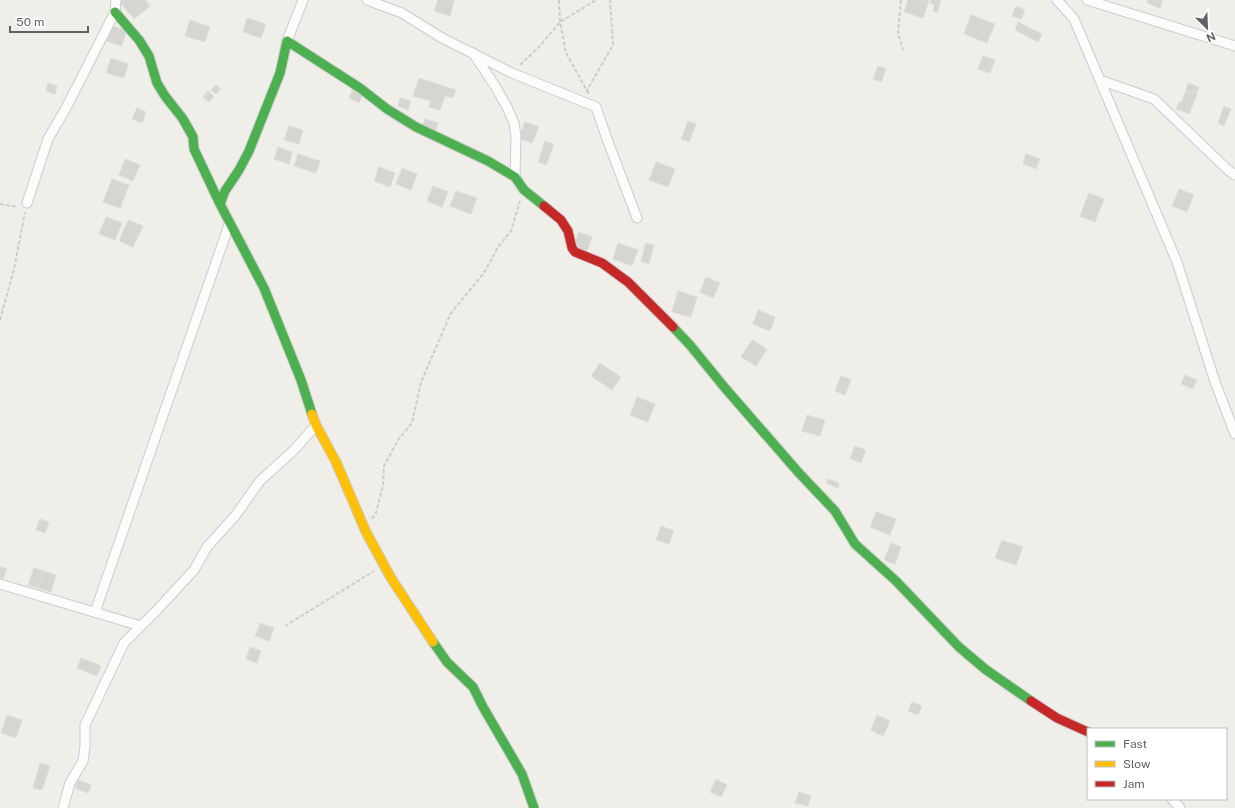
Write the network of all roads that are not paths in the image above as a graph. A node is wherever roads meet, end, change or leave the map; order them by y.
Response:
1 (116, 0) edge
2 (303, 0) edge
3 (367, 0) edge
4 (1058, 0) edge
5 (1087, 0) edge
6 (115, 12) junction
7 (287, 41) junction
8 (1235, 46) edge
9 (472, 52) junction
10 (1100, 80) junction
11 (1235, 175) edge
12 (515, 177) junction
13 (220, 204) junction
14 (27, 206) road end
15 (637, 218) dead end
16 (230, 222) junction
17 (316, 426) junction
18 (1235, 434) edge
19 (0, 584) edge
20 (95, 612) junction
21 (141, 626) junction
22 (1087, 732) edge
23 (1173, 800) edge
24 (63, 808) edge
25 (534, 808) edge
26 (1180, 808) edge

1 - 6 street
2 - 7 street
3 - 9 street
4 - 10 street
5 - 8 street
6 - 13 street
6 - 14 street
7 - 12 street
7 - 13 street
9 - 12 street
9 - 15 street
10 - 11 street
10 - 18 street
12 - 22 street
13 - 16 street
16 - 17 street
16 - 20 street
17 - 21 street
17 - 25 street
19 - 20 street
20 - 21 street
21 - 24 street
23 - 26 street

